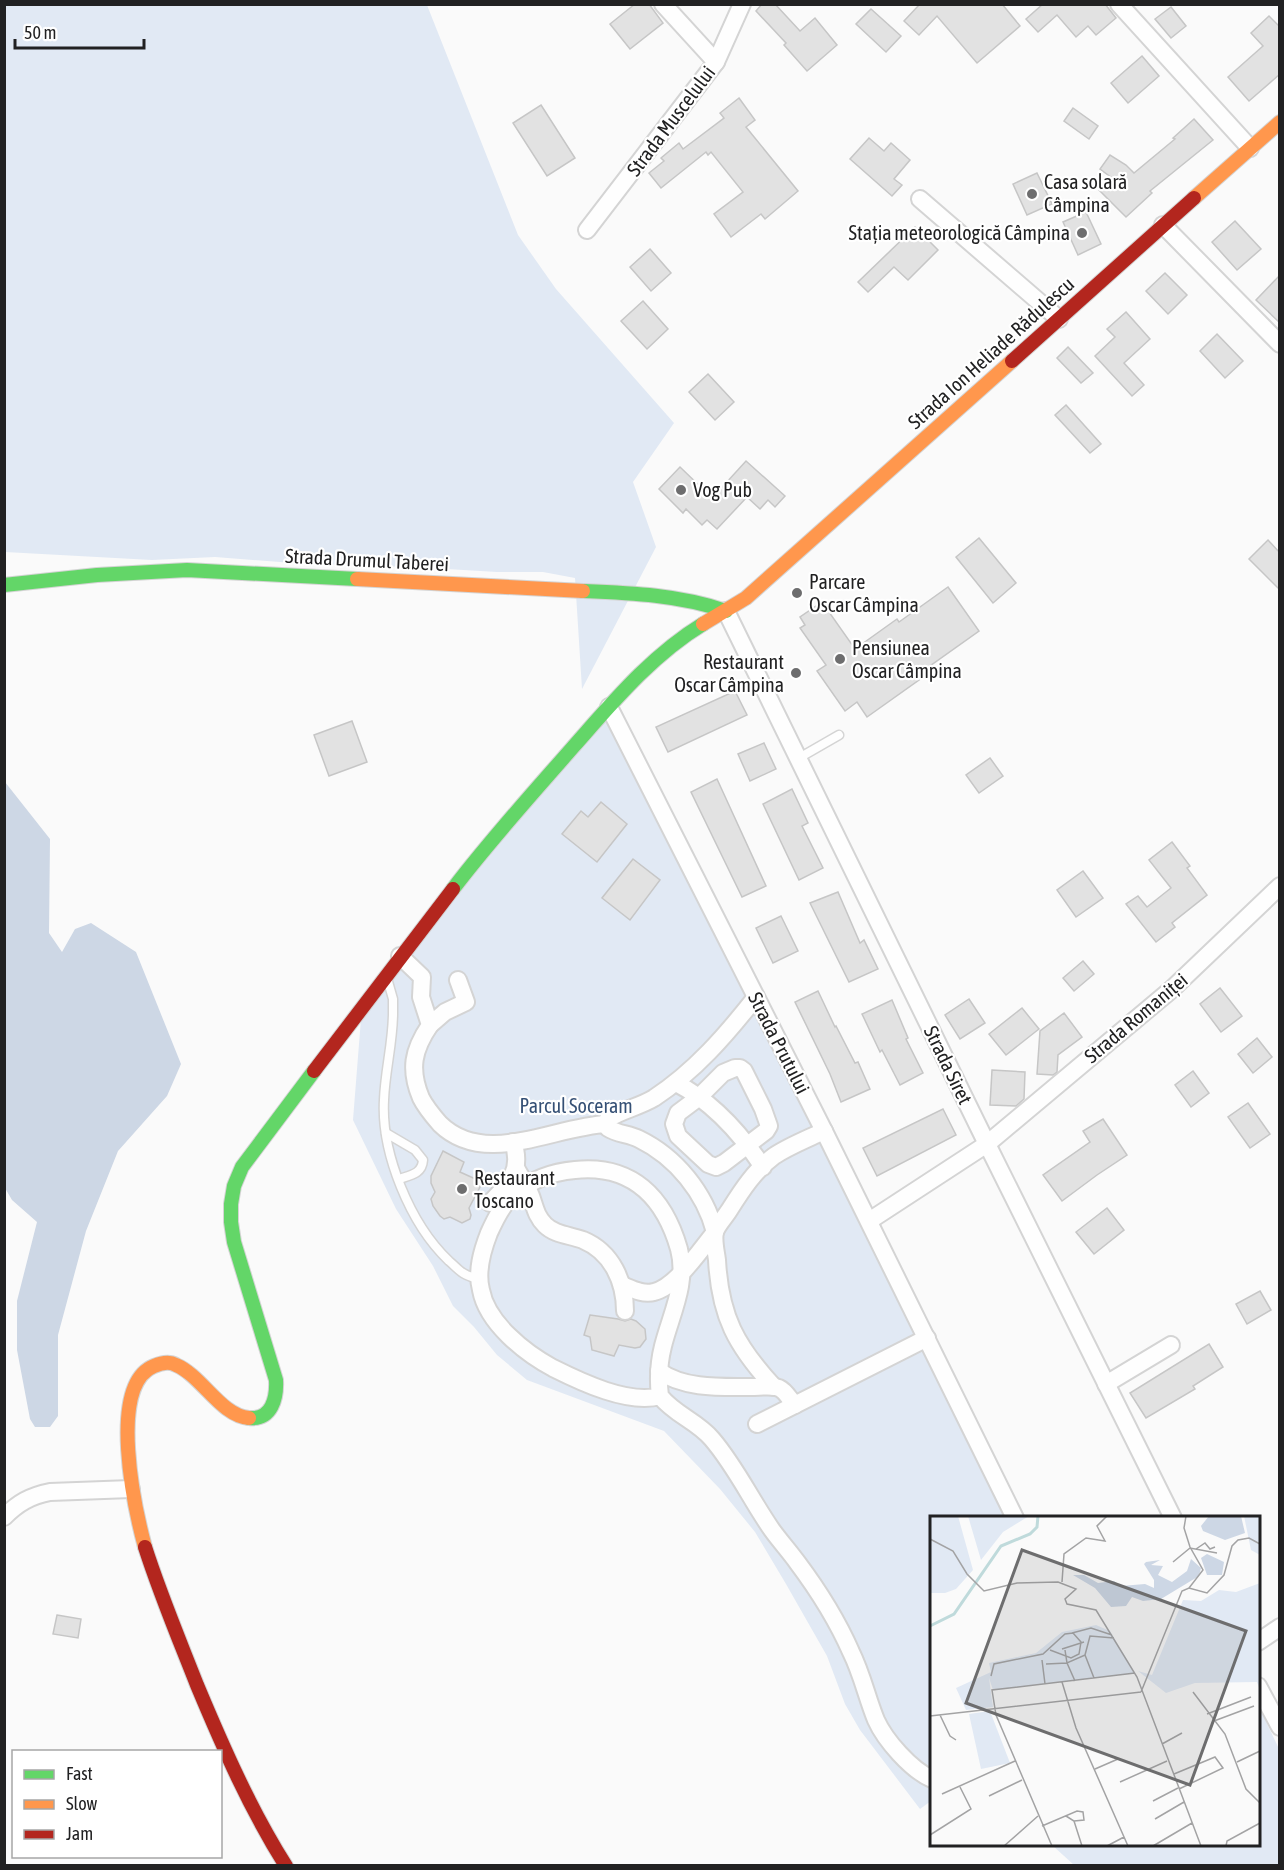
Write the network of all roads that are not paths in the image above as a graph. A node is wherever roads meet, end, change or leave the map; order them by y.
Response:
1 (663, 4) edge
2 (742, 4) edge
3 (1119, 4) edge
4 (716, 62) junction
5 (1280, 122) edge
6 (1250, 148) junction
7 (920, 199) dead end
8 (1163, 225) junction
9 (587, 230) dead end
10 (1059, 319) junction
11 (1280, 344) edge
12 (4, 585) edge
13 (726, 611) junction
14 (609, 707) junction
15 (840, 735) dead end
16 (799, 758) junction
17 (1280, 886) edge
18 (400, 956) junction
19 (386, 975) junction
20 (458, 980) dead end
21 (756, 997) junction
22 (430, 1025) junction
23 (676, 1083) junction
24 (699, 1096) junction
25 (607, 1124) junction
26 (824, 1131) junction
27 (386, 1133) junction
28 (513, 1142) junction
29 (987, 1144) junction
30 (747, 1146) junction
31 (763, 1167) junction
32 (516, 1168) junction
33 (399, 1179) junction
34 (527, 1186) junction
35 (490, 1203) dead end
36 (868, 1221) junction
37 (715, 1232) junction
38 (681, 1272) junction
39 (480, 1280) junction
40 (622, 1285) junction
41 (625, 1311) dead end
42 (927, 1338) junction
43 (1171, 1345) dead end
44 (659, 1371) junction
45 (1106, 1384) junction
46 (774, 1387) junction
47 (660, 1396) junction
48 (795, 1405) junction
49 (757, 1424) dead end
50 (131, 1489) junction
51 (1014, 1516) edge
52 (1172, 1516) edge
53 (4, 1517) edge
54 (1280, 1628) edge
55 (1260, 1641) edge
56 (1260, 1690) edge
57 (1280, 1727) edge
58 (930, 1778) edge
59 (286, 1866) edge

1 - 4 street
2 - 4 street, Strada Muscelului
3 - 6 street
4 - 9 street, Strada Muscelului
5 - 6 street, Strada Ion Heliade Rădulescu
6 - 8 street, Strada Ion Heliade Rădulescu
7 - 10 street
8 - 10 street, Strada Ion Heliade Rădulescu
8 - 11 street
10 - 13 street, Strada Ion Heliade Rădulescu
12 - 13 street, Strada Drumul Taberei
13 - 14 street
13 - 16 street, Strada Siret
14 - 18 street
14 - 21 street, Strada Prutului
15 - 16 lane
16 - 29 street, Strada Siret
17 - 29 street, Strada Romaniței
18 - 19 street
18 - 22 street
19 - 27 lane
19 - 50 street
20 - 22 street
21 - 23 street
21 - 26 street, Strada Prutului
22 - 28 street
23 - 24 street
23 - 25 street
24 - 30 street
24 - 30 street
24 - 30 street
25 - 28 street
25 - 37 street
26 - 31 street
26 - 36 street, Strada Prutului
27 - 33 lane
27 - 33 lane
28 - 32 street
29 - 36 street, Strada Romaniței
29 - 45 street, Strada Siret
30 - 31 street
31 - 37 street
32 - 34 street
32 - 35 street
33 - 39 lane
34 - 38 street
34 - 39 street
34 - 40 street
36 - 42 street, Strada Prutului
37 - 38 street
37 - 46 street
38 - 40 street
38 - 44 street
39 - 47 street
40 - 41 street
42 - 48 street
42 - 51 street, Strada Prutului
43 - 45 street
44 - 46 street
44 - 47 street
45 - 52 street, Strada Siret
46 - 48 street
47 - 58 street
48 - 49 street
50 - 53 street
50 - 59 street
54 - 55 street
56 - 57 street

